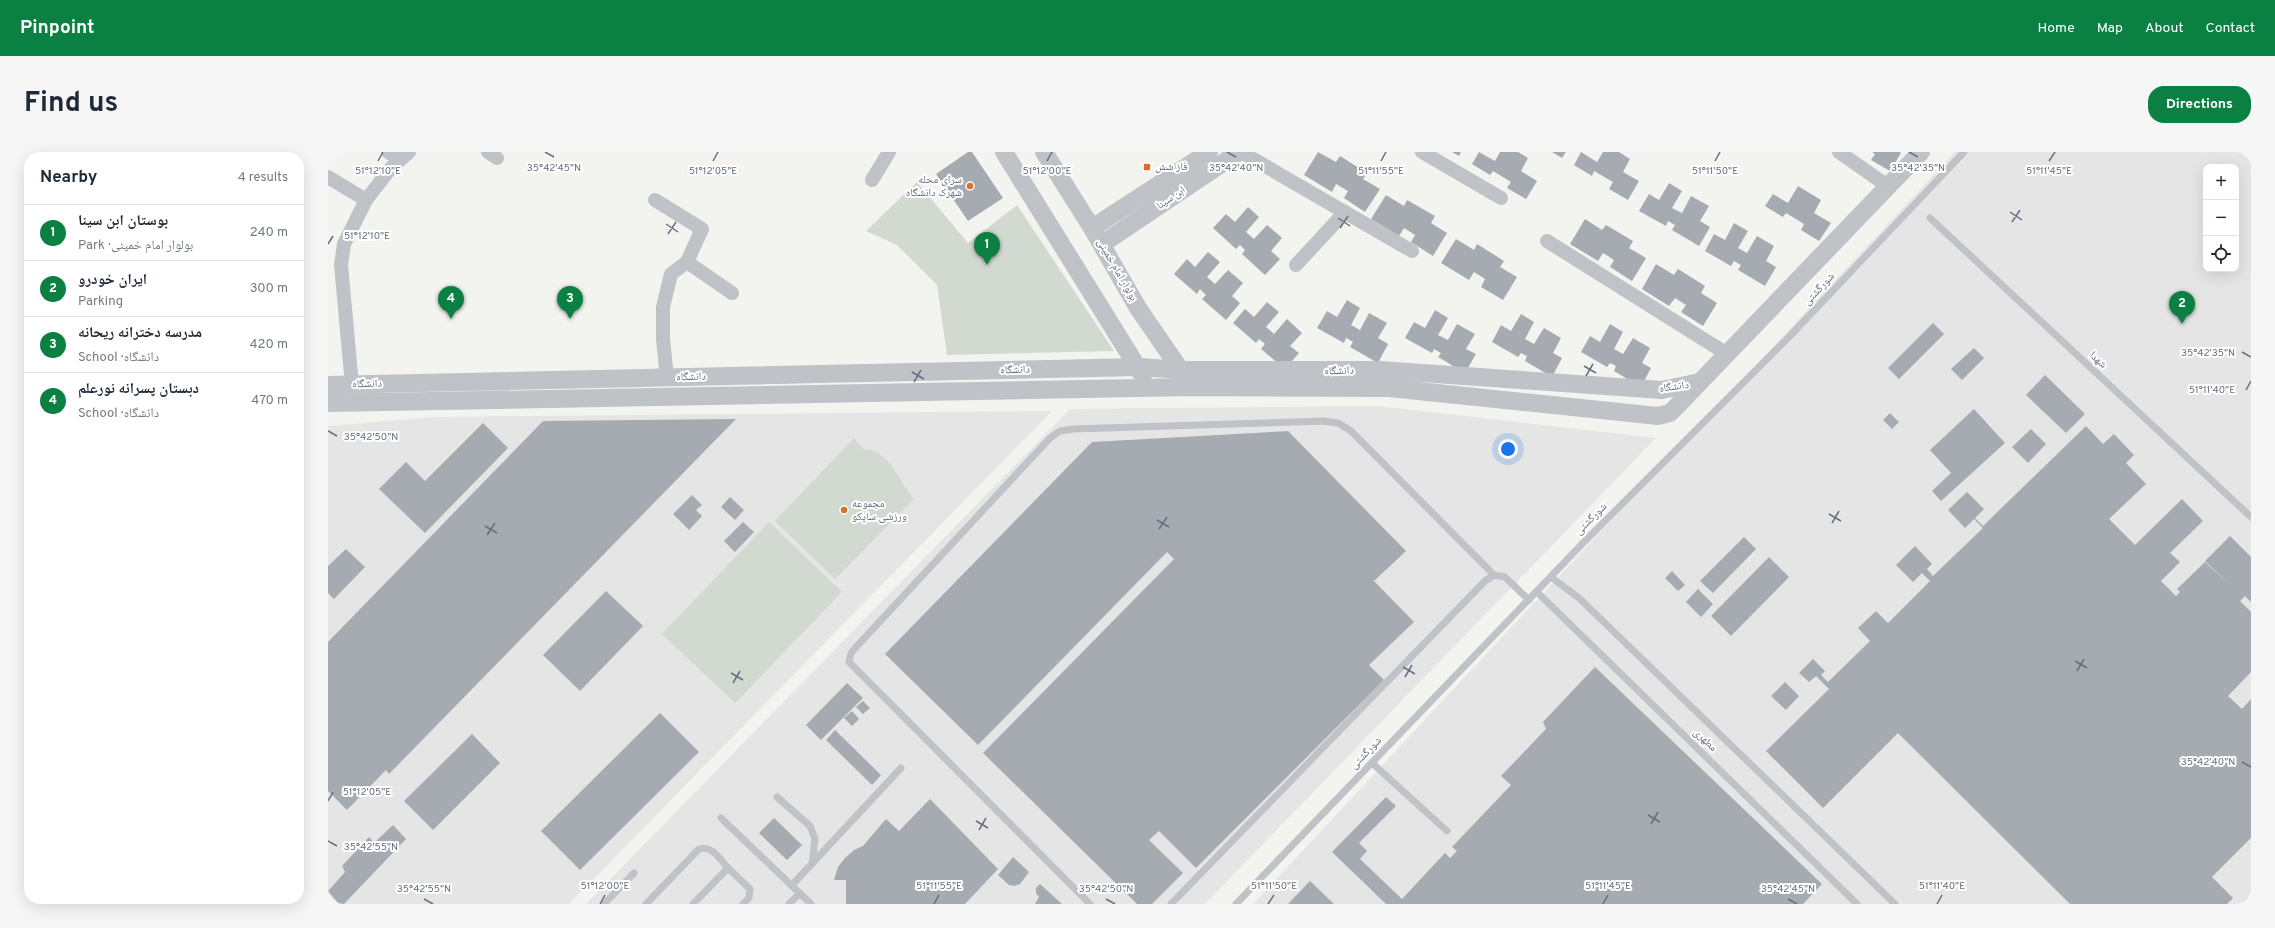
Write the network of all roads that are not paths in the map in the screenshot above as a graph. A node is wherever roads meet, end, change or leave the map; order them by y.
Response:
1 (388, 152) edge
2 (889, 152) edge
3 (1004, 152) edge
4 (1044, 152) edge
5 (1209, 152) edge
6 (1240, 152) edge
7 (1422, 152) edge
8 (1839, 152) edge
9 (1922, 152) edge
10 (1964, 152) edge
11 (405, 156) edge
12 (328, 177) edge
13 (872, 180) dead end
14 (1890, 187) junction
15 (1501, 198) dead end
16 (366, 200) junction
17 (655, 200) dead end
18 (1345, 212) junction
19 (1930, 218) dead end
20 (1092, 228) junction
21 (1547, 241) dead end
22 (1102, 244) junction
23 (1412, 251) dead end
24 (687, 262) junction
25 (1296, 265) dead end
26 (732, 293) dead end
27 (1727, 354) junction
28 (1139, 367) junction
29 (1182, 370) junction
30 (667, 378) junction
31 (1700, 382) junction
32 (328, 385) edge
33 (352, 385) junction
34 (1191, 387) junction
35 (1149, 388) junction
36 (328, 403) edge
37 (2251, 517) edge
38 (1494, 575) junction
39 (1551, 577) junction
40 (1537, 592) junction
41 (1529, 600) junction
42 (1372, 763) junction
43 (901, 768) dead end
44 (778, 797) dead end
45 (721, 818) dead end
46 (1447, 831) dead end
47 (812, 864) junction
48 (728, 868) junction
49 (634, 873) dead end
50 (792, 885) junction
51 (800, 893) junction
52 (604, 904) edge
53 (646, 904) edge
54 (693, 904) edge
55 (744, 904) edge
56 (789, 904) edge
57 (811, 904) edge
58 (1090, 904) edge
59 (1170, 904) edge
60 (1236, 904) edge
61 (1857, 904) edge
62 (1895, 904) edge

1 - 11 street
2 - 13 street
3 - 28 street
4 - 20 street, بولوار امام خمینی
5 - 20 street, ابن سینا
6 - 18 street
6 - 22 street, ابن سینا
7 - 15 street
8 - 14 street
9 - 14 street
10 - 39 lane, شورگشتی
11 - 16 street
12 - 16 street
14 - 27 street
16 - 33 street
17 - 24 street
18 - 23 street
18 - 25 street
19 - 37 lane, شهدا
20 - 22 street, بولوار امام خمینی
21 - 27 street
22 - 29 street, بولوار امام خمینی
24 - 26 street
24 - 30 street
27 - 31 street
28 - 29 street, دانشگاه
28 - 30 street, دانشگاه
28 - 35 street
29 - 31 street, دانشگاه
29 - 34 street, بولوار امام خمینی
30 - 33 street, دانشگاه
31 - 34 street, دانشگاه
32 - 33 street, دانشگاه
34 - 35 street, دانشگاه
35 - 36 street, دانشگاه
38 - 41 lane
38 - 58 lane
38 - 59 lane
39 - 40 lane, شورگشتی
39 - 62 lane, مطهری
40 - 41 lane, شورگشتی
40 - 61 lane, مطهری
41 - 42 lane, شورگشتی
42 - 46 lane
42 - 60 lane, شورگشتی
43 - 47 lane
44 - 47 lane
45 - 50 lane
47 - 50 lane
48 - 53 lane
48 - 54 lane
48 - 55 lane
49 - 52 lane
50 - 51 lane
51 - 56 lane
51 - 57 lane

